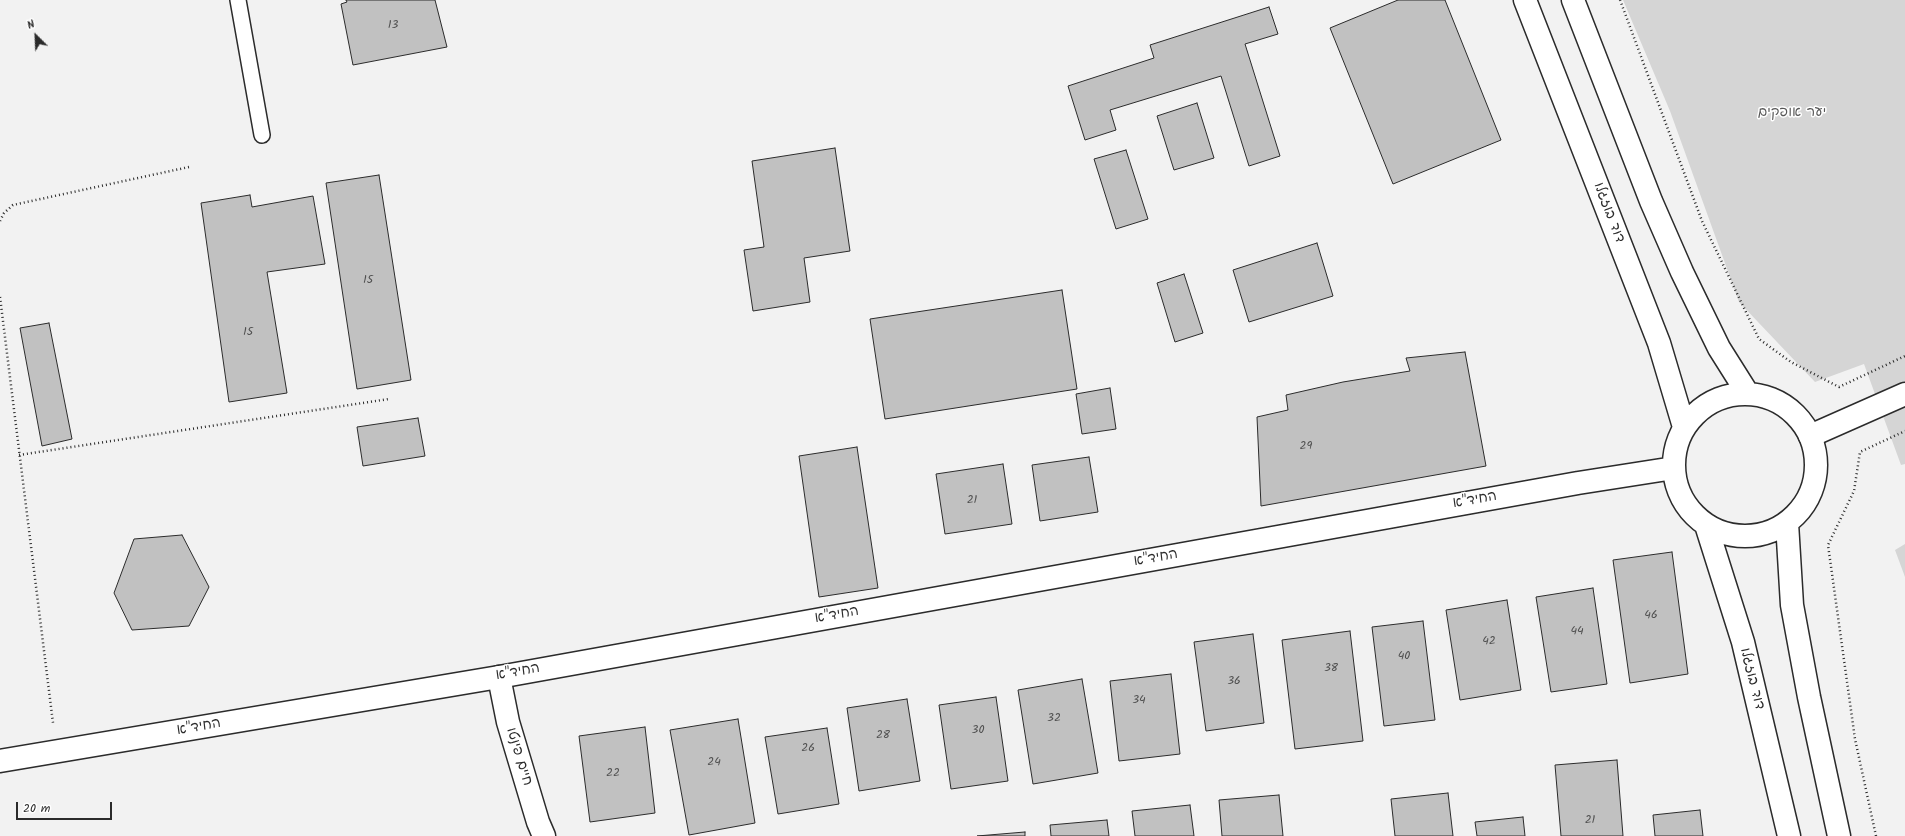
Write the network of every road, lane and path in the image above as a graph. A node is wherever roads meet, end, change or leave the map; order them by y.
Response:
1 (238, 0) edge
2 (1525, 0) edge
3 (1573, 0) edge
4 (1620, 0) edge
5 (262, 135) dead end
6 (189, 167) dead end
7 (0, 221) edge
8 (0, 297) edge
9 (1905, 356) edge
10 (1748, 394) junction
11 (1905, 394) edge
12 (389, 399) dead end
13 (1684, 427) junction
14 (1905, 431) edge
15 (1810, 436) junction
16 (19, 455) junction
17 (1674, 468) junction
18 (1787, 523) junction
19 (1706, 525) junction
20 (499, 677) junction
21 (57, 752) junction
22 (0, 761) edge
23 (544, 836) edge
24 (1789, 836) edge
25 (1839, 836) edge
26 (1876, 836) edge

1 - 5 lane
2 - 13 street, דוד בוזגלו
3 - 10 street
4 - 9 path
6 - 7 path
8 - 16 path
10 - 13 street
10 - 15 street
11 - 15 street
12 - 16 path
13 - 17 street
14 - 26 path
15 - 18 street
16 - 21 path
17 - 19 street
17 - 20 street, החיד"א
18 - 19 street
18 - 25 street
19 - 24 street, דוד בוזגלו
20 - 21 street, החיד"א
20 - 23 street, חיים פינטו
21 - 22 street, החיד"א

